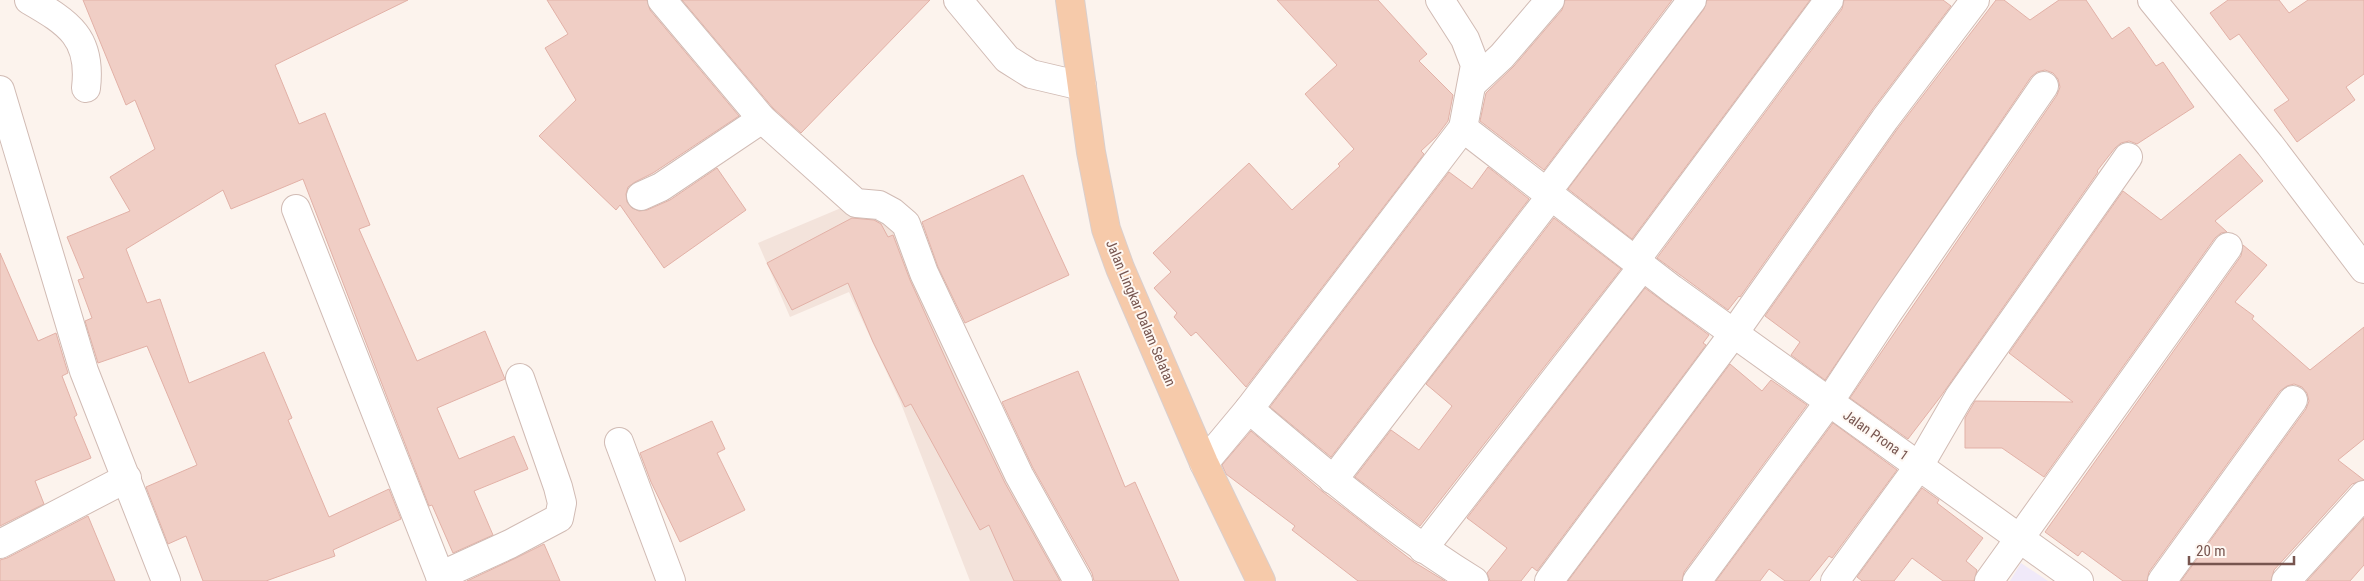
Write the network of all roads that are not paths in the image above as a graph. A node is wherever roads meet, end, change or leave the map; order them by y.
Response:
1 (30, 0) edge
2 (662, 0) edge
3 (958, 0) edge
4 (1070, 0) edge
5 (1440, 0) edge
6 (1550, 0) edge
7 (1692, 0) edge
8 (1829, 0) edge
9 (1975, 0) edge
10 (2152, 0) edge
11 (1473, 83) junction
12 (1082, 86) junction
13 (2044, 86) dead end
14 (86, 88) dead end
15 (0, 90) edge
16 (762, 119) junction
17 (1463, 128) junction
18 (2128, 157) dead end
19 (1548, 194) junction
20 (641, 196) dead end
21 (296, 209) dead end
22 (2228, 248) dead end
23 (1639, 263) junction
24 (2364, 269) edge
25 (1734, 333) junction
26 (520, 378) dead end
27 (2293, 400) dead end
28 (1829, 402) junction
29 (1249, 409) junction
30 (619, 442) dead end
31 (1204, 462) junction
32 (1919, 466) junction
33 (127, 478) junction
34 (1333, 480) junction
35 (2364, 495) edge
36 (2020, 539) junction
37 (0, 544) edge
38 (1423, 549) junction
39 (441, 578) edge
40 (166, 581) edge
41 (671, 581) edge
42 (1078, 581) edge
43 (1261, 581) edge
44 (1474, 581) edge
45 (1549, 581) edge
46 (1697, 581) edge
47 (1835, 581) edge
48 (1989, 581) edge
49 (2079, 581) edge
50 (2162, 581) edge
51 (2286, 581) edge

1 - 14 street
2 - 16 street
3 - 12 street
4 - 12 main road, Jalan Lingkar Dalam Selatan
5 - 11 street
6 - 11 street
7 - 19 street
8 - 23 street
9 - 25 street
10 - 24 street
11 - 17 street
12 - 31 main road, Jalan Lingkar Dalam Selatan
13 - 28 street
15 - 33 street
16 - 20 street
16 - 42 street
17 - 19 street, Jalan Prona 1
17 - 29 street
18 - 32 street
19 - 23 street, Jalan Prona 1
19 - 34 street
21 - 39 street
22 - 36 street
23 - 25 street, Jalan Prona 1
23 - 38 street
25 - 28 street, Jalan Prona 1
25 - 45 street
26 - 39 street
27 - 50 street
28 - 32 street, Jalan Prona 1
28 - 46 street
29 - 31 street
29 - 34 street
30 - 41 street
31 - 43 main road, Jalan Lingkar Dalam Selatan
32 - 36 street, Jalan Prona 1
32 - 47 street
33 - 37 street
33 - 40 street
34 - 38 street
35 - 51 street
36 - 48 street
36 - 49 street, Jalan Prona 1
38 - 44 street

